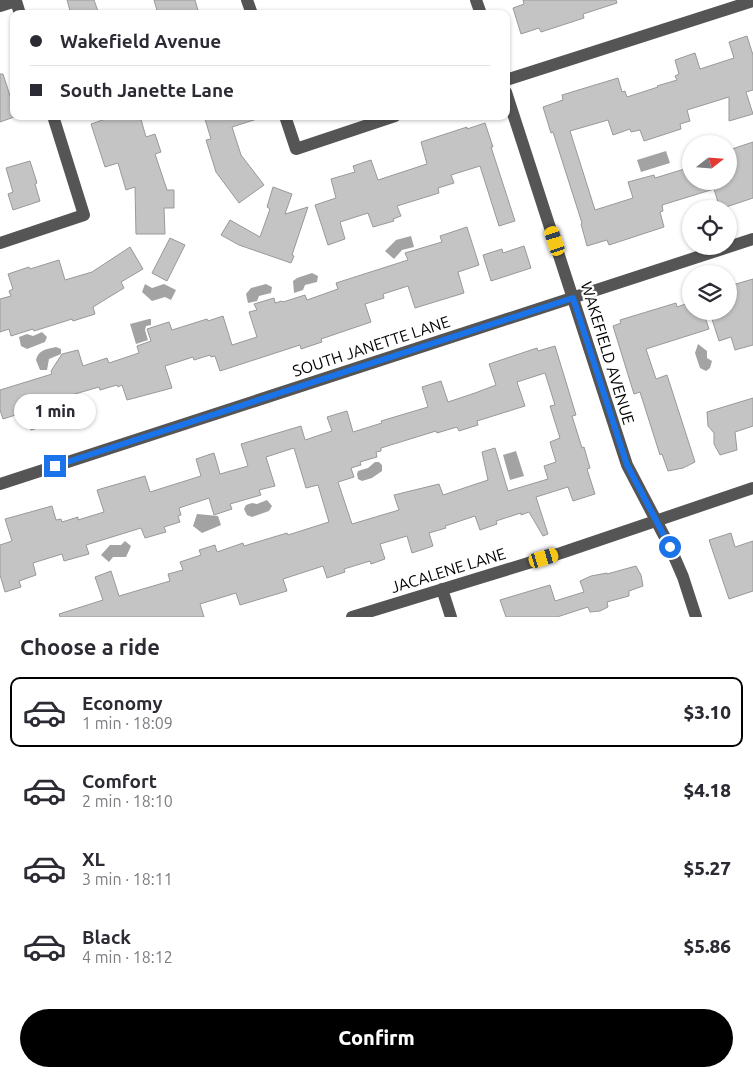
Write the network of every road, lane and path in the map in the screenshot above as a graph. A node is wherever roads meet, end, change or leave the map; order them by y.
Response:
1 (16, 1) edge
2 (753, 1) edge
3 (0, 6) edge
4 (510, 79) edge
5 (510, 104) edge
6 (54, 120) edge
7 (286, 120) edge
8 (383, 120) edge
9 (753, 239) edge
10 (0, 243) edge
11 (573, 298) junction
12 (0, 484) edge
13 (753, 488) edge
14 (656, 520) junction
15 (442, 589) junction
16 (352, 617) edge
17 (451, 617) edge
18 (696, 617) edge

1 - 3 street
2 - 4 street
5 - 11 street, WAKEFIELD AVENUE
6 - 10 street
7 - 8 street
9 - 11 street, SOUTH JANETTE LANE
11 - 12 street, SOUTH JANETTE LANE
11 - 14 street, WAKEFIELD AVENUE
13 - 14 street, JACALENE LANE
14 - 15 street, JACALENE LANE
14 - 18 street, WAKEFIELD AVENUE
15 - 16 street, JACALENE LANE
15 - 17 street

